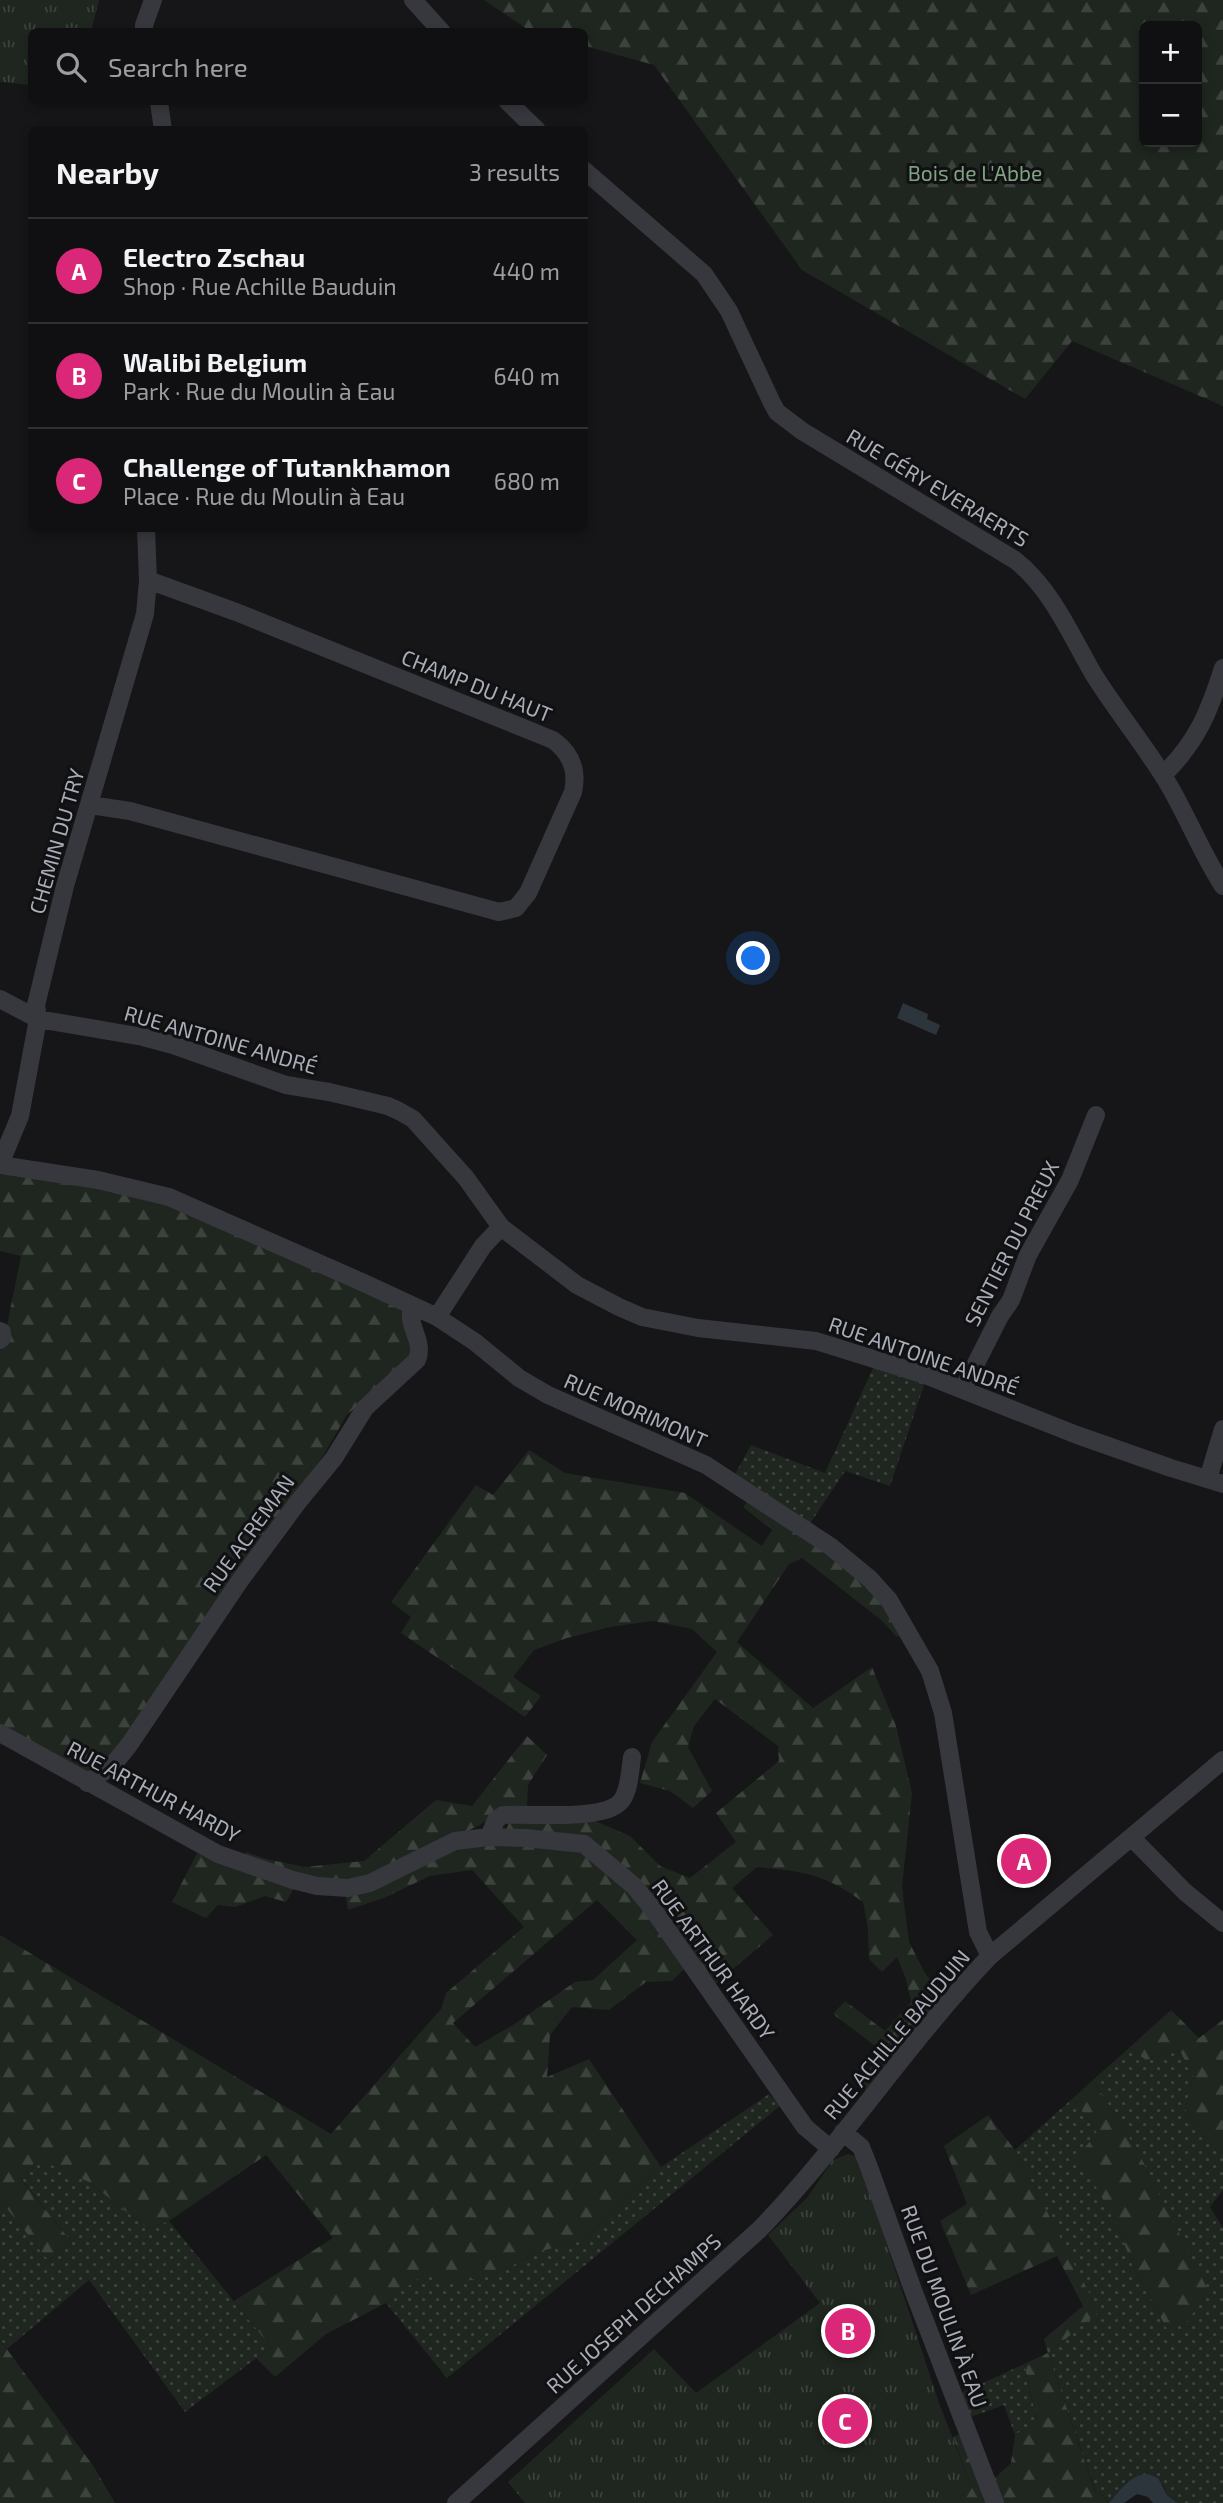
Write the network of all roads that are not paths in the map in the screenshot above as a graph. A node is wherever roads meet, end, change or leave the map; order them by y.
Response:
1 (153, 0) edge
2 (413, 0) edge
3 (144, 28) edge
4 (438, 28) edge
5 (159, 105) edge
6 (511, 105) edge
7 (162, 126) edge
8 (533, 126) edge
9 (588, 173) edge
10 (146, 532) edge
11 (148, 580) junction
12 (1223, 668) edge
13 (1163, 775) junction
14 (90, 805) junction
15 (1223, 886) edge
16 (0, 999) edge
17 (38, 1019) junction
18 (1096, 1115) dead end
19 (0, 1164) edge
20 (501, 1227) junction
21 (412, 1306) junction
22 (437, 1317) junction
23 (0, 1331) edge
24 (0, 1340) edge
25 (962, 1389) junction
26 (1223, 1429) edge
27 (1216, 1482) edge
28 (0, 1733) edge
29 (632, 1757) dead end
30 (1223, 1760) edge
31 (87, 1783) junction
32 (489, 1837) junction
33 (1132, 1838) junction
34 (1223, 1923) edge
35 (990, 1956) junction
36 (843, 2132) junction
37 (831, 2149) junction
38 (456, 2503) edge
39 (995, 2503) edge

1 - 3 street
2 - 4 street
5 - 7 street
6 - 8 street
9 - 13 street, RUE GÉRY EVERAERTS
10 - 11 street, CHEMIN DU TRY
11 - 14 street, CHEMIN DU TRY
11 - 14 street, CHAMP DU HAUT
12 - 13 street
13 - 15 street, RUE GÉRY EVERAERTS
14 - 17 street, CHEMIN DU TRY
16 - 17 street, RUE ANTOINE ANDRÉ
17 - 19 street, CHEMIN DU TRY
17 - 20 street, RUE ANTOINE ANDRÉ
18 - 25 street, SENTIER DU PREUX
19 - 21 street, RUE MORIMONT
20 - 22 street
20 - 25 street, RUE ANTOINE ANDRÉ
21 - 22 street, RUE MORIMONT
21 - 31 street, RUE ACREMAN
22 - 35 street, RUE MORIMONT
23 - 24 street
25 - 27 street, RUE ANTOINE ANDRÉ
26 - 27 street
28 - 31 street, RUE ARTHUR HARDY
29 - 32 street
30 - 33 street, RUE ACHILLE BAUDUIN
31 - 32 street, RUE ARTHUR HARDY
32 - 37 street, RUE ARTHUR HARDY
33 - 34 street
33 - 35 street, RUE ACHILLE BAUDUIN
35 - 36 street, RUE ACHILLE BAUDUIN
36 - 37 street, RUE ACHILLE BAUDUIN
36 - 39 street, RUE DU MOULIN À EAU
37 - 38 street, RUE JOSEPH DECHAMPS

